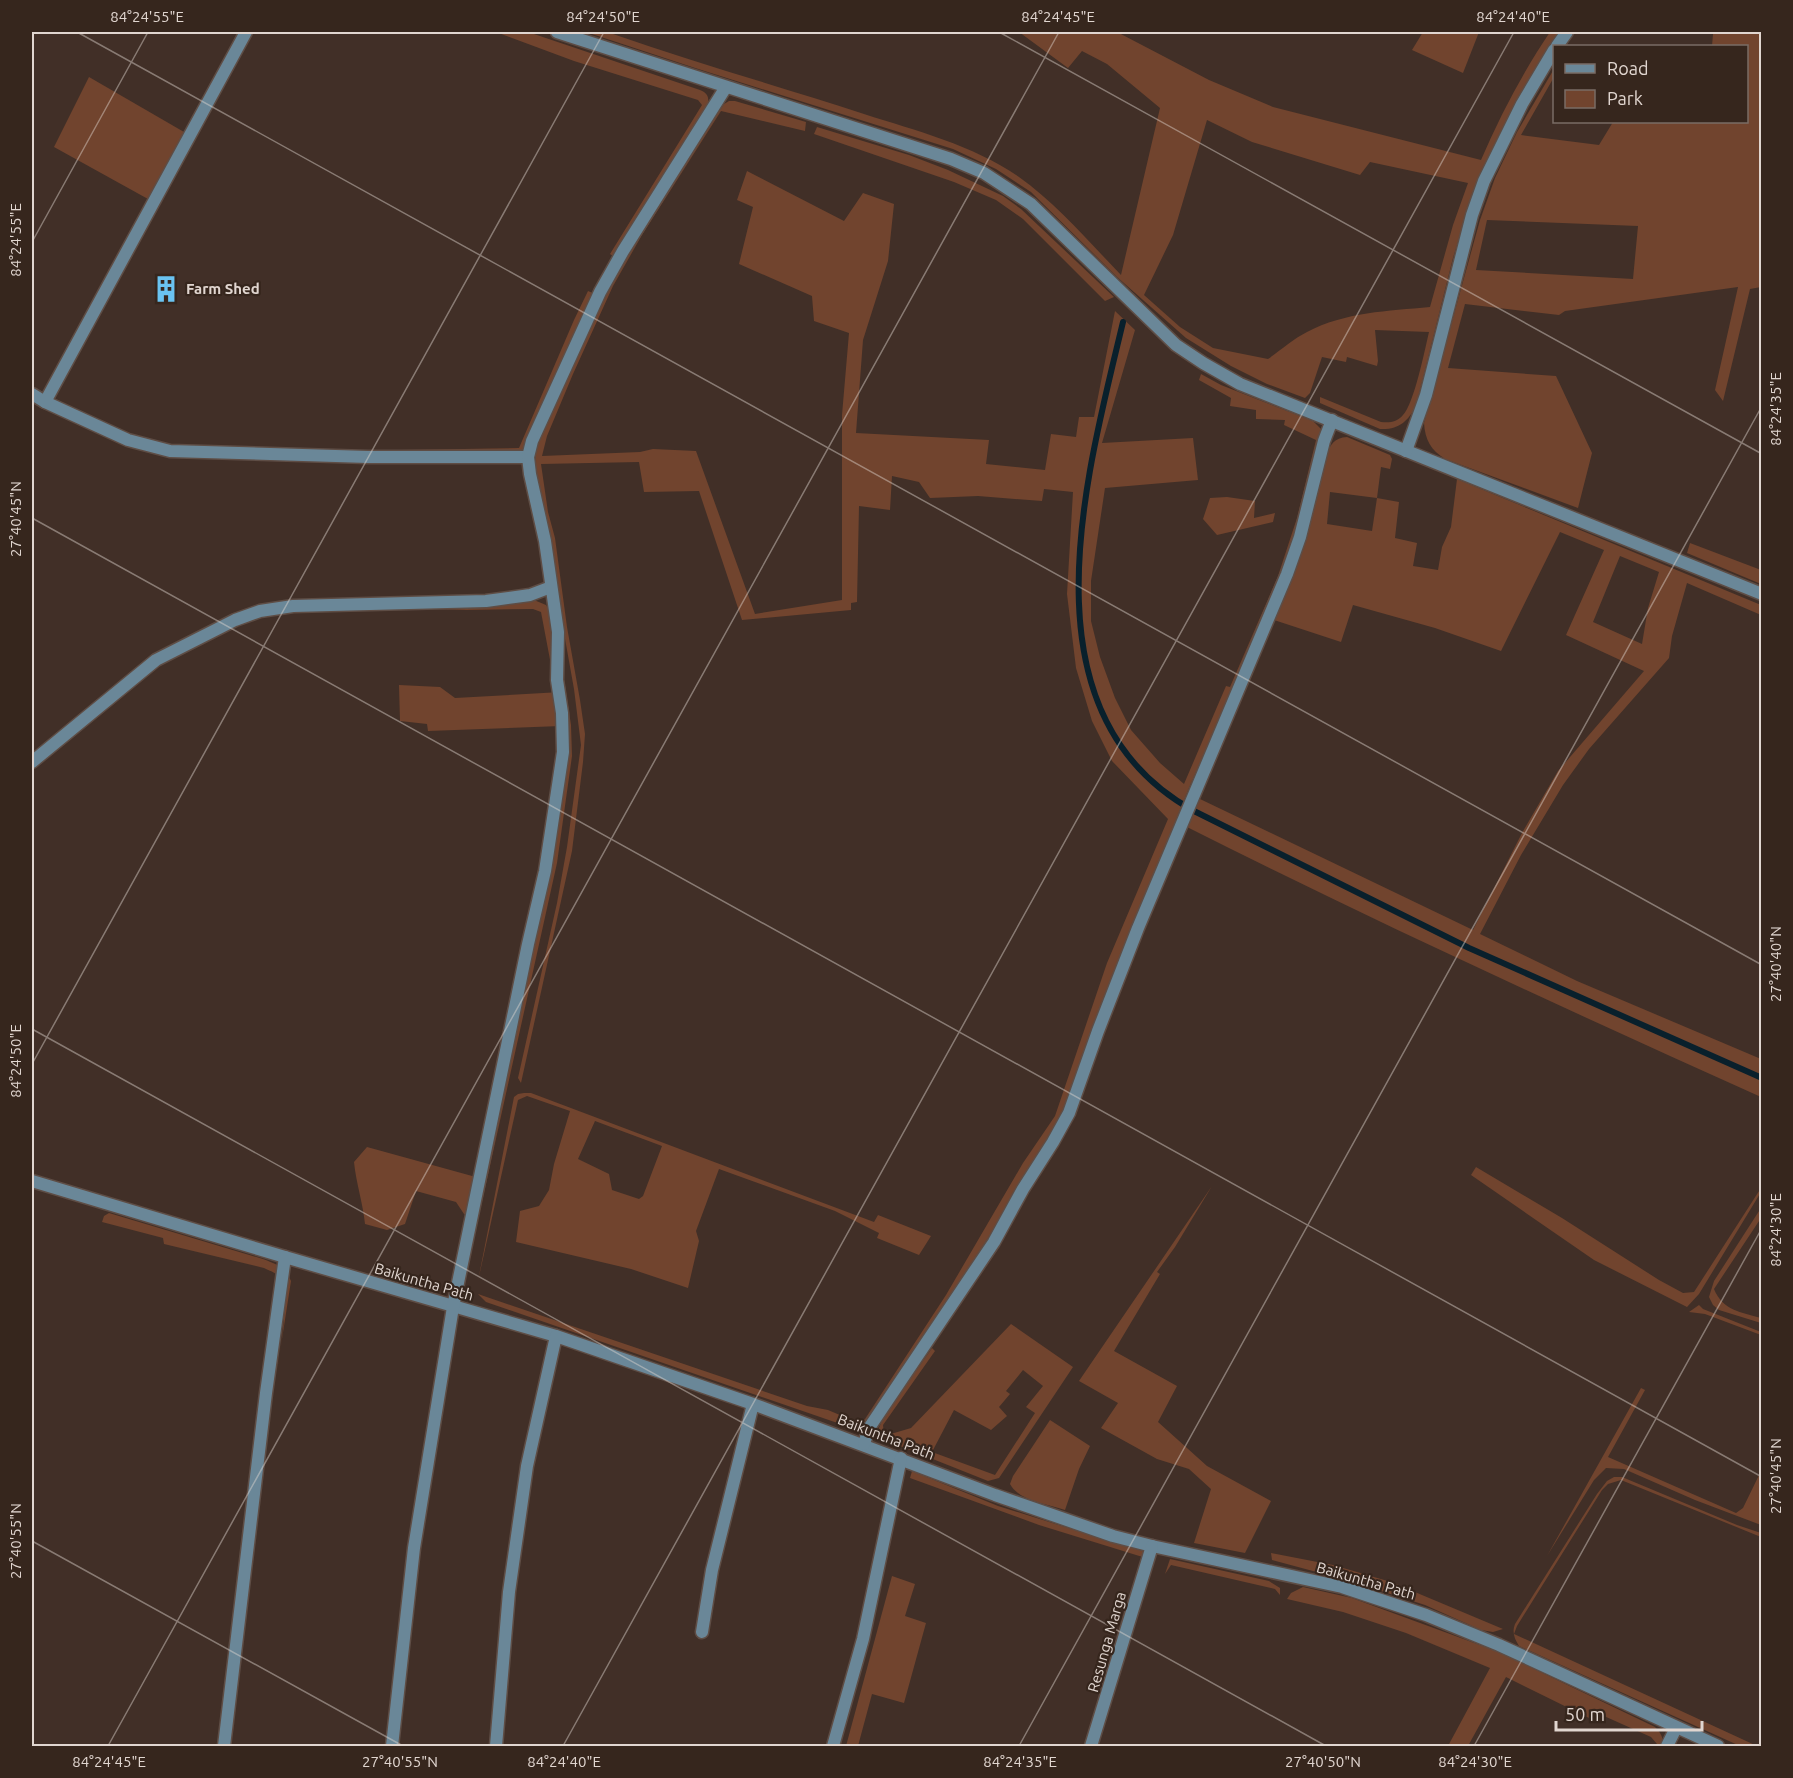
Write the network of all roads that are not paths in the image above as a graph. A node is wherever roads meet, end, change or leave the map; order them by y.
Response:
1 (246, 32) edge
2 (557, 32) edge
3 (1567, 32) edge
4 (1558, 45) edge
5 (1553, 53) edge
6 (726, 87) junction
7 (32, 394) edge
8 (45, 402) junction
9 (1332, 420) junction
10 (1406, 452) junction
11 (528, 457) junction
12 (551, 587) junction
13 (1761, 594) edge
14 (32, 762) edge
15 (32, 1181) edge
16 (285, 1257) junction
17 (453, 1307) junction
18 (556, 1336) junction
19 (753, 1404) junction
20 (864, 1444) junction
21 (902, 1458) junction
22 (1152, 1546) junction
23 (702, 1632) dead end
24 (1676, 1728) junction
25 (224, 1746) edge
26 (392, 1746) edge
27 (496, 1746) edge
28 (833, 1746) edge
29 (1091, 1746) edge
30 (1666, 1746) edge
31 (1718, 1746) edge

1 - 8 street
2 - 6 street
3 - 4 street
5 - 10 street
6 - 9 street
6 - 11 street
7 - 8 street
8 - 11 street
9 - 10 street
9 - 20 street
10 - 13 street
11 - 12 street
12 - 14 street
12 - 17 street
15 - 16 street, Baikuntha Path
16 - 17 street, Baikuntha Path
16 - 25 street
17 - 18 street, Baikuntha Path
17 - 26 street
18 - 19 street, Baikuntha Path
18 - 27 street
19 - 20 street, Baikuntha Path
19 - 23 street
20 - 21 street, Baikuntha Path
21 - 22 street, Baikuntha Path
21 - 28 street
22 - 24 street, Baikuntha Path
22 - 29 street, Resunga Marga
24 - 30 street
24 - 31 street, Baikuntha Path

